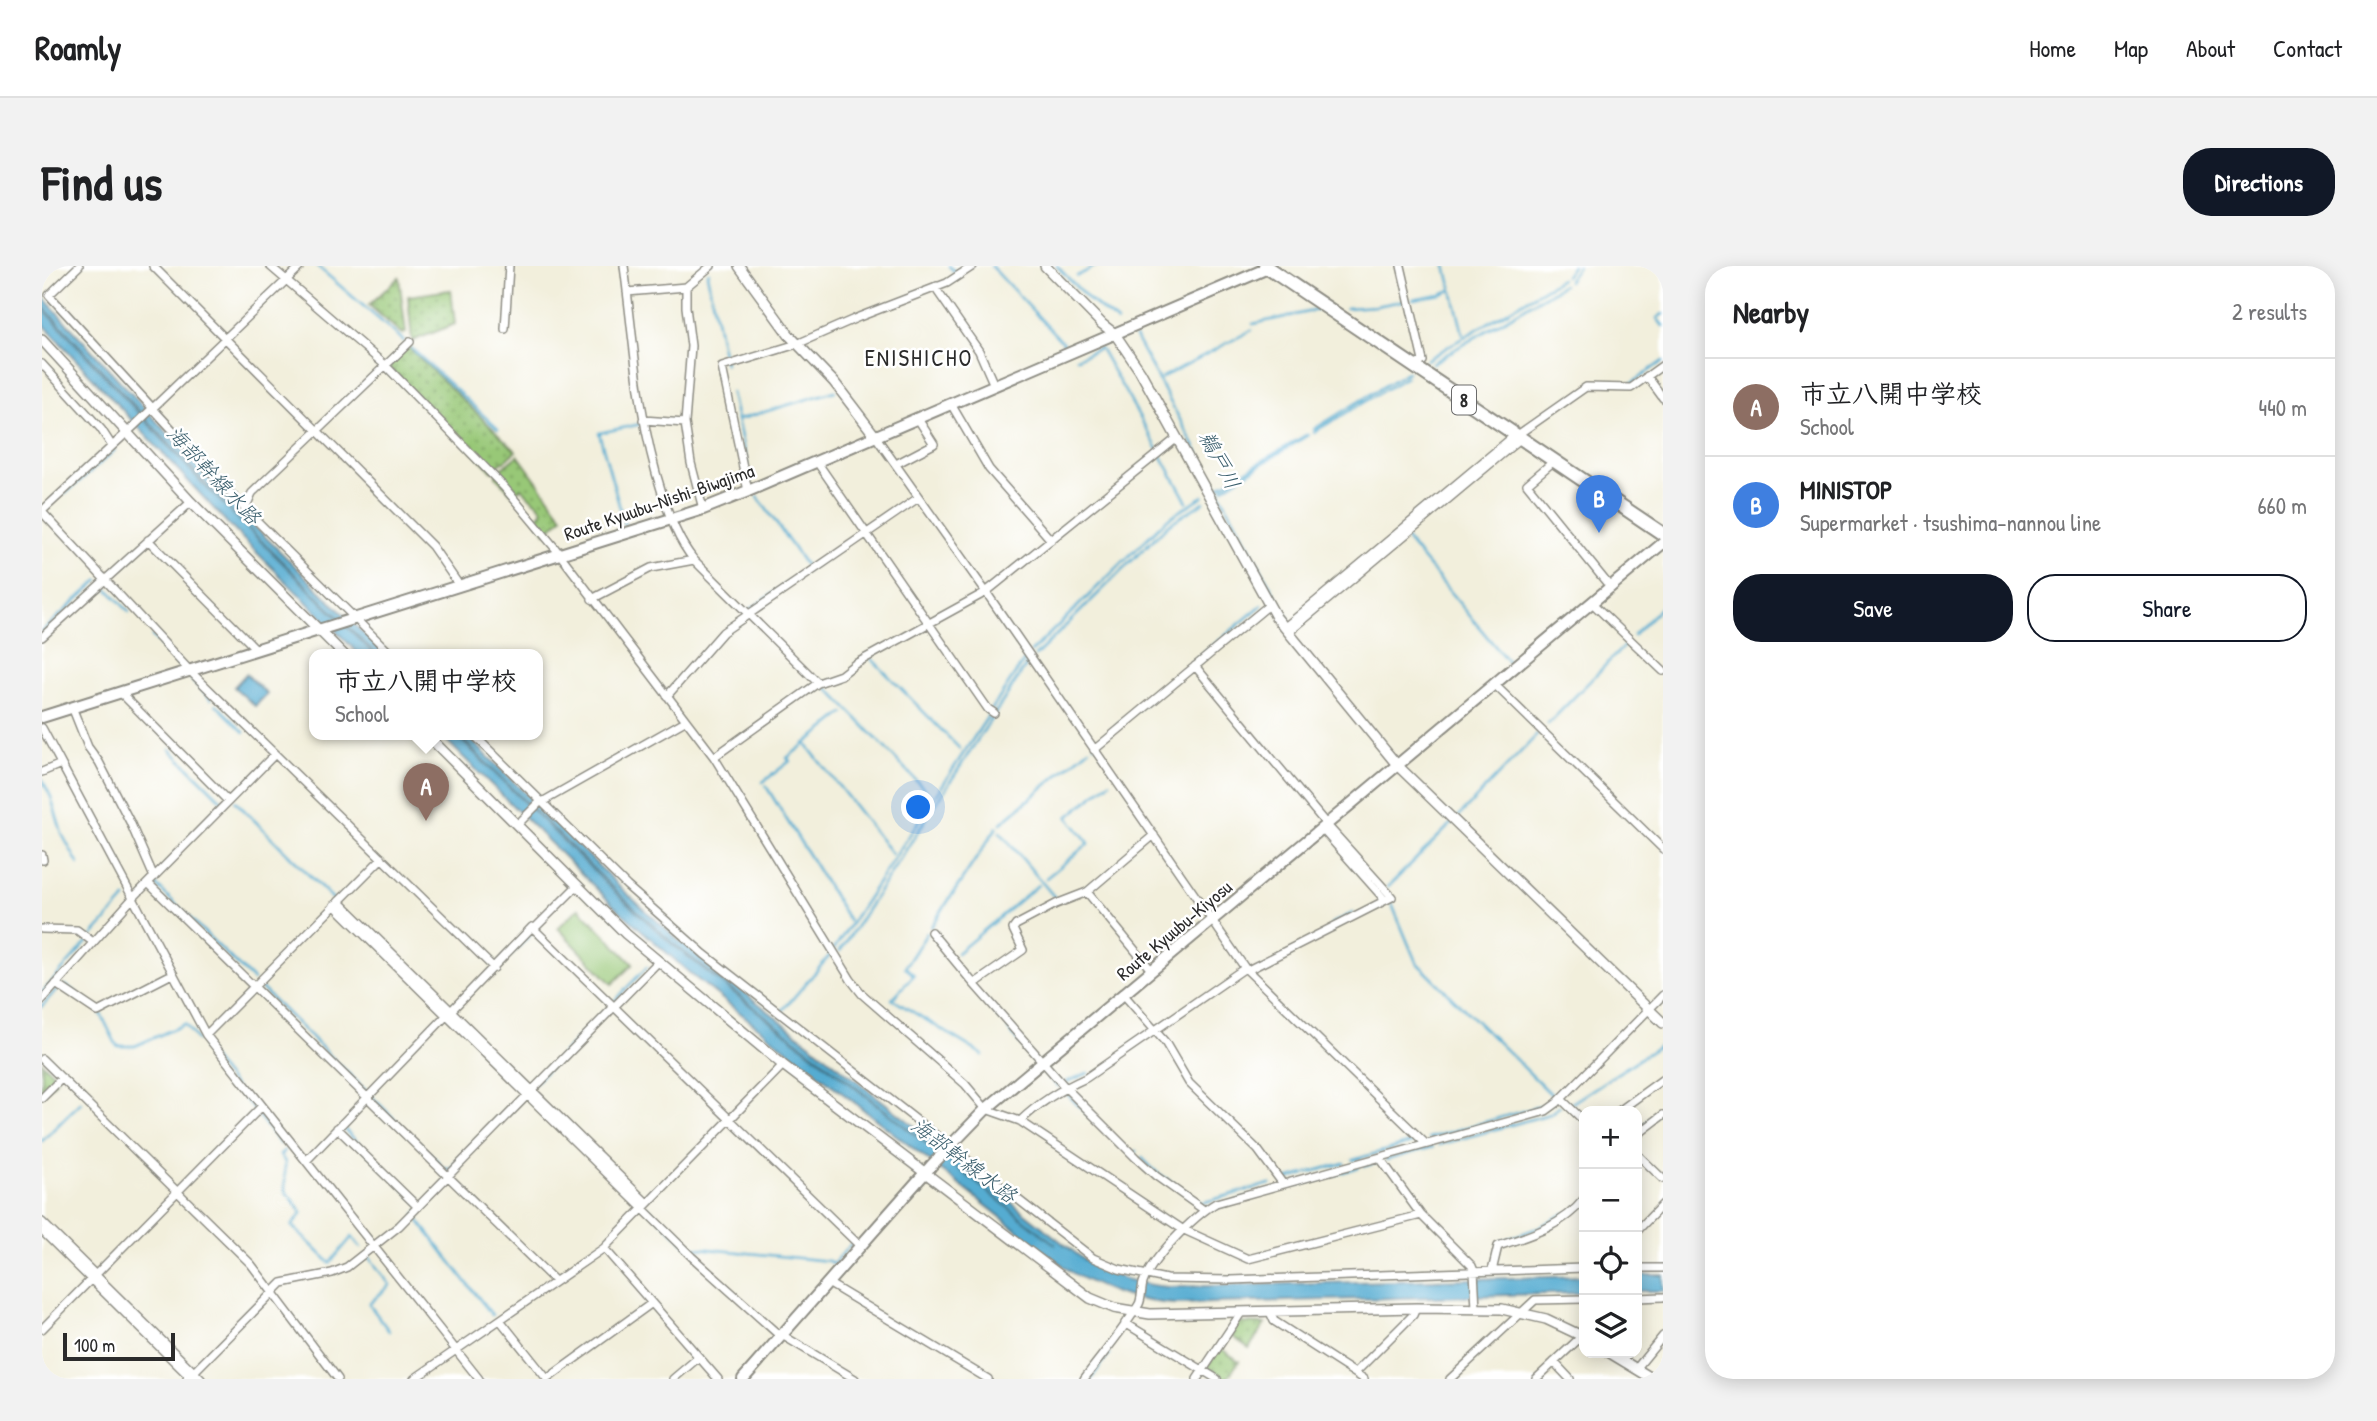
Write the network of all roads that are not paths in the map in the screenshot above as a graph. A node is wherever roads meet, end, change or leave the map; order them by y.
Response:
1 (79, 266) edge
2 (153, 266) edge
3 (270, 266) edge
4 (301, 266) edge
5 (509, 266) edge
6 (624, 266) edge
7 (711, 266) edge
8 (739, 266) edge
9 (973, 266) edge
10 (1045, 266) edge
11 (1401, 266) edge
12 (1268, 267) edge
13 (287, 279) junction
14 (937, 286) junction
15 (686, 287) junction
16 (42, 288) edge
17 (627, 292) junction
18 (49, 295) junction
19 (505, 329) dead end
20 (1115, 334) junction
21 (225, 338) junction
22 (42, 340) edge
23 (410, 342) dead end
24 (797, 344) junction
25 (42, 364) edge
26 (385, 365) junction
27 (1663, 365) edge
28 (1414, 367) junction
29 (1647, 376) junction
30 (994, 385) junction
31 (1663, 398) edge
32 (951, 404) junction
33 (150, 410) junction
34 (918, 419) junction
35 (643, 420) junction
36 (685, 422) junction
37 (131, 429) junction
38 (317, 430) junction
39 (876, 437) junction
40 (1517, 437) junction
41 (1177, 438) junction
42 (112, 446) junction
43 (1554, 461) junction
44 (817, 462) junction
45 (895, 464) junction
46 (748, 491) junction
47 (252, 493) junction
48 (918, 498) junction
49 (236, 500) junction
50 (191, 502) junction
51 (245, 509) junction
52 (703, 509) junction
53 (42, 512) edge
54 (671, 520) junction
55 (866, 533) junction
56 (1663, 534) edge
57 (148, 540) junction
58 (1051, 540) junction
59 (1663, 543) edge
60 (558, 555) junction
61 (694, 561) junction
62 (104, 580) junction
63 (459, 585) junction
64 (1611, 588) junction
65 (986, 592) junction
66 (592, 599) junction
67 (1593, 604) junction
68 (1269, 605) junction
69 (748, 614) junction
70 (353, 619) junction
71 (929, 623) junction
72 (324, 628) junction
73 (1287, 629) junction
74 (42, 637) edge
75 (340, 649) edge
76 (386, 649) edge
77 (257, 650) junction
78 (1195, 666) junction
79 (189, 670) junction
80 (1663, 671) edge
81 (818, 683) junction
82 (1495, 685) junction
83 (120, 692) junction
84 (667, 696) junction
85 (72, 707) junction
86 (994, 713) dead end
87 (42, 717) edge
88 (685, 721) junction
89 (42, 728) edge
90 (431, 740) edge
91 (479, 740) edge
92 (1094, 750) junction
93 (275, 754) junction
94 (714, 757) junction
95 (61, 764) junction
96 (1398, 766) junction
97 (42, 772) edge
98 (228, 802) junction
99 (541, 802) junction
100 (520, 822) junction
101 (1324, 827) junction
102 (1154, 835) junction
103 (1663, 849) edge
104 (382, 858) junction
105 (154, 877) junction
106 (148, 883) junction
107 (578, 885) junction
108 (1087, 892) junction
109 (132, 899) junction
110 (337, 903) junction
111 (1213, 920) junction
112 (42, 929) edge
113 (534, 929) junction
114 (931, 932) dead end
115 (93, 942) junction
116 (658, 962) junction
117 (494, 968) junction
118 (1246, 969) junction
119 (1152, 971) junction
120 (172, 974) junction
121 (56, 984) junction
122 (974, 984) junction
123 (254, 986) junction
124 (1124, 995) junction
125 (1663, 995) edge
126 (42, 1000) edge
127 (614, 1007) junction
128 (1649, 1009) junction
129 (449, 1013) junction
130 (1663, 1023) edge
131 (1156, 1031) junction
132 (206, 1035) junction
133 (42, 1059) edge
134 (1042, 1062) junction
135 (783, 1065) junction
136 (62, 1079) junction
137 (1663, 1079) edge
138 (1065, 1087) junction
139 (530, 1093) junction
140 (367, 1097) junction
141 (42, 1098) edge
142 (1561, 1099) junction
143 (262, 1106) junction
144 (1626, 1106) edge
145 (986, 1109) junction
146 (1663, 1115) edge
147 (1579, 1116) edge
148 (730, 1120) junction
149 (1020, 1121) junction
150 (337, 1128) junction
151 (1642, 1131) edge
152 (1426, 1144) junction
153 (948, 1148) junction
154 (1380, 1157) junction
155 (1642, 1159) edge
156 (306, 1161) junction
157 (928, 1169) junction
158 (448, 1176) junction
159 (1663, 1180) edge
160 (1283, 1184) junction
161 (177, 1191) junction
162 (1579, 1204) edge
163 (1663, 1204) edge
164 (645, 1205) junction
165 (418, 1207) junction
166 (1204, 1210) junction
167 (1421, 1215) junction
168 (42, 1222) edge
169 (1642, 1226) edge
170 (1182, 1229) junction
171 (42, 1231) edge
172 (860, 1246) junction
173 (373, 1247) junction
174 (604, 1248) junction
175 (1579, 1268) edge
176 (1642, 1268) edge
177 (1663, 1268) edge
178 (1492, 1271) junction
179 (1474, 1274) junction
180 (93, 1277) junction
181 (1145, 1279) junction
182 (555, 1281) junction
183 (828, 1283) junction
184 (272, 1292) junction
185 (1663, 1297) edge
186 (1642, 1298) edge
187 (1579, 1299) edge
188 (652, 1303) junction
189 (1416, 1308) junction
190 (1476, 1308) junction
191 (1132, 1312) junction
192 (1270, 1312) junction
193 (1521, 1312) junction
194 (1241, 1313) junction
195 (500, 1320) junction
196 (1125, 1323) junction
197 (42, 1329) edge
198 (1579, 1334) edge
199 (781, 1336) junction
200 (1663, 1336) edge
201 (1579, 1340) edge
202 (457, 1350) junction
203 (699, 1357) junction
204 (1619, 1358) edge
205 (1554, 1362) junction
206 (1636, 1368) junction
207 (1202, 1372) junction
208 (1355, 1373) junction
209 (191, 1377) edge
210 (201, 1379) edge
211 (338, 1379) edge
212 (414, 1379) edge
213 (480, 1379) edge
214 (547, 1379) edge
215 (673, 1379) edge
216 (718, 1379) edge
217 (743, 1379) edge
218 (855, 1379) edge
219 (988, 1379) edge
220 (1084, 1379) edge
221 (1197, 1379) edge
222 (1217, 1379) edge
223 (1364, 1379) edge
224 (1450, 1379) edge
225 (1536, 1379) edge
226 (1570, 1379) edge
227 (1653, 1379) edge

1 - 18 street
2 - 21 street
3 - 13 street
4 - 13 street
5 - 19 street
6 - 17 street
7 - 15 street
8 - 24 street
9 - 14 street
10 - 20 street
11 - 28 street
12 - 20 main road, Route Kyuubu-Nishi-Biwajima
12 - 28 main road, 8
13 - 21 street
13 - 26 street
14 - 24 street
14 - 30 street
15 - 17 street
15 - 36 street
16 - 18 street
17 - 35 street
18 - 33 street
20 - 30 main road, Route Kyuubu-Nishi-Biwajima
20 - 41 street
21 - 33 street
21 - 38 street
22 - 37 street
23 - 26 street
24 - 39 street
24 - 46 street
25 - 42 street
26 - 38 street
26 - 60 street
27 - 29 street
28 - 40 main road, 8
29 - 31 street
29 - 40 street
30 - 32 main road, Route Kyuubu-Nishi-Biwajima
32 - 34 main road, Route Kyuubu-Nishi-Biwajima
32 - 58 street
33 - 37 street
33 - 49 street
34 - 39 main road, Route Kyuubu-Nishi-Biwajima
34 - 45 street
35 - 36 street
35 - 54 street
36 - 52 street
37 - 42 street
37 - 50 street
38 - 47 street
38 - 63 street
39 - 44 main road, Route Kyuubu-Nishi-Biwajima
39 - 45 street
40 - 43 main road, 8
40 - 73 street
41 - 58 street
41 - 68 street
42 - 53 street
43 - 56 main road, 8
43 - 64 street
44 - 46 main road, Route Kyuubu-Nishi-Biwajima
44 - 55 street
45 - 48 street
46 - 52 main road, Route Kyuubu-Nishi-Biwajima
47 - 49 street
47 - 51 street
48 - 55 street
48 - 65 street
49 - 51 street
50 - 57 street
50 - 72 street
51 - 70 street
52 - 54 main road, Route Kyuubu-Nishi-Biwajima
53 - 62 street
54 - 60 main road, Route Kyuubu-Nishi-Biwajima
54 - 61 street
55 - 69 street
55 - 71 street
57 - 62 street
57 - 77 street
58 - 65 street
59 - 64 main road, Route Kyuubu-Kiyosu
60 - 63 main road, Route Kyuubu-Nishi-Biwajima
60 - 66 street
61 - 66 street
61 - 69 street
62 - 74 street
62 - 79 street
63 - 70 main road, Route Kyuubu-Nishi-Biwajima
64 - 67 main road, Route Kyuubu-Kiyosu
65 - 71 street
65 - 92 street
66 - 84 street
67 - 80 street
67 - 82 main road, Route Kyuubu-Kiyosu
68 - 73 street
68 - 78 street
69 - 81 street
69 - 84 street
70 - 72 main road, Route Kyuubu-Nishi-Biwajima
70 - 76 street
71 - 81 street
71 - 86 street
72 - 75 street
72 - 77 main road, Route Kyuubu-Nishi-Biwajima
73 - 96 street
77 - 79 main road, Route Kyuubu-Nishi-Biwajima
78 - 92 street
78 - 101 street
79 - 83 main road, Route Kyuubu-Nishi-Biwajima
79 - 93 street
81 - 94 street
82 - 96 main road, Route Kyuubu-Kiyosu
82 - 103 street
83 - 85 main road, Route Kyuubu-Nishi-Biwajima
83 - 98 street
84 - 88 street
85 - 87 main road, Route Kyuubu-Nishi-Biwajima
85 - 105 street
88 - 94 street
88 - 99 street
89 - 95 street
90 - 100 street
91 - 99 street
92 - 102 street
93 - 98 street
93 - 104 street
94 - 145 street
95 - 97 street
95 - 109 street
96 - 101 main road, Route Kyuubu-Kiyosu
96 - 128 street
98 - 105 street
99 - 100 street
99 - 153 street
100 - 107 street
101 - 111 main road, Route Kyuubu-Kiyosu
101 - 118 street
102 - 108 street
102 - 111 street
104 - 110 street
104 - 117 street
105 - 106 street
106 - 109 street
106 - 123 street
107 - 113 street
107 - 116 street
108 - 119 street
108 - 122 street
109 - 115 street
109 - 120 street
110 - 123 street
110 - 129 street
111 - 118 street
111 - 119 main road, Route Kyuubu-Kiyosu
112 - 115 street
113 - 117 street
113 - 127 street
114 - 122 street
115 - 121 street
116 - 127 street
116 - 135 street
117 - 129 street
118 - 131 street
118 - 152 street
119 - 124 main road, Route Kyuubu-Kiyosu
120 - 121 street
120 - 132 street
121 - 126 street
122 - 134 street
123 - 132 street
123 - 140 street
124 - 131 street
124 - 134 main road, Route Kyuubu-Kiyosu
125 - 128 street
127 - 139 street
127 - 148 street
128 - 130 street
128 - 142 street
129 - 139 street
129 - 140 street
131 - 138 street
131 - 160 street
132 - 143 street
133 - 136 street
134 - 138 street
134 - 145 main road, Route Kyuubu-Kiyosu
135 - 148 street
135 - 157 street
136 - 141 street
136 - 161 street
137 - 144 street
138 - 149 street
138 - 166 street
139 - 158 street
139 - 164 street
140 - 150 street
140 - 158 street
142 - 147 street
142 - 152 street
143 - 156 street
143 - 161 street
145 - 149 street
145 - 153 main road, Route Kyuubu-Kiyosu
146 - 151 street
148 - 164 street
148 - 172 street
149 - 170 street
150 - 156 street
150 - 165 street
152 - 154 street
153 - 157 main road, Route Kyuubu-Kiyosu
153 - 181 street
154 - 160 street
154 - 167 street
155 - 159 street
156 - 173 street
157 - 172 main road, Route Kyuubu-Kiyosu
157 - 191 street
158 - 165 street
158 - 182 street
160 - 166 street
161 - 180 street
161 - 184 street
162 - 178 street
163 - 169 street
164 - 174 street
164 - 199 street
165 - 173 street
166 - 170 street
167 - 170 street
167 - 179 street
168 - 180 street
170 - 181 street
171 - 180 street
172 - 183 main road, Route Kyuubu-Kiyosu
173 - 184 street
173 - 202 street
174 - 182 street
174 - 188 street
175 - 178 street
176 - 177 street
178 - 179 street
179 - 181 street
179 - 190 street
180 - 197 street
180 - 209 street
181 - 191 street
182 - 195 street
183 - 199 main road, Route Kyuubu-Kiyosu
183 - 219 street
184 - 209 street
184 - 211 street
185 - 186 street
187 - 193 street
188 - 203 street
188 - 214 street
189 - 190 street
189 - 192 street
189 - 208 street
190 - 193 street
191 - 194 street
191 - 196 street
192 - 194 street
192 - 208 street
193 - 198 street
193 - 224 street
194 - 207 street
195 - 202 street
195 - 214 street
196 - 207 street
196 - 220 street
199 - 217 main road, Route Kyuubu-Kiyosu
199 - 218 street
200 - 206 street
201 - 205 street
202 - 212 street
202 - 213 street
203 - 215 street
203 - 216 street
204 - 206 street
205 - 225 street
205 - 226 street
206 - 227 street
207 - 221 street
207 - 222 street
208 - 223 street
209 - 210 street

